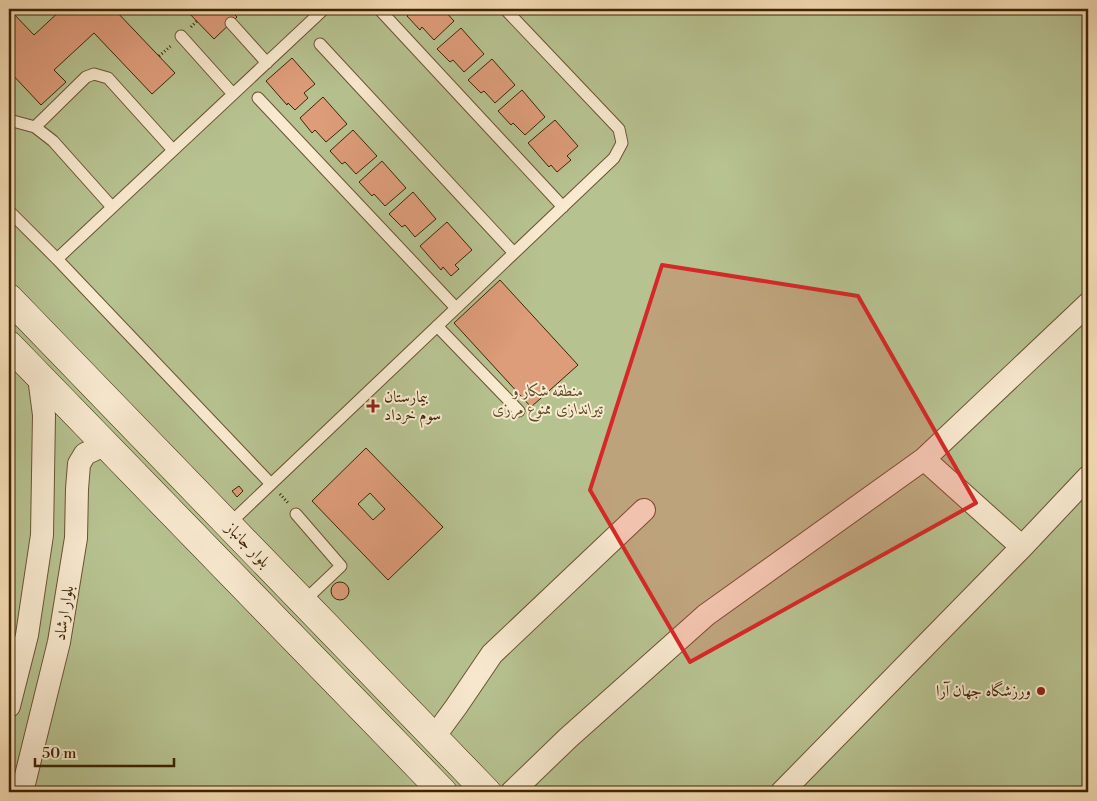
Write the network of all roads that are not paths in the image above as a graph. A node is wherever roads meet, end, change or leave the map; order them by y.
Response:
1 (324, 9) edge
2 (379, 9) edge
3 (505, 9) edge
4 (231, 23) dead end
5 (181, 36) dead end
6 (320, 44) dead end
7 (267, 63) junction
8 (233, 94) junction
9 (258, 98) dead end
10 (9, 120) edge
11 (35, 127) junction
12 (173, 150) junction
13 (112, 207) junction
14 (563, 207) junction
15 (9, 211) edge
16 (514, 253) junction
17 (56, 259) junction
18 (9, 298) edge
19 (1088, 304) edge
20 (456, 308) junction
21 (437, 326) junction
22 (9, 345) edge
23 (39, 376) junction
24 (518, 411) dead end
25 (106, 444) junction
26 (924, 459) junction
27 (1088, 477) edge
28 (271, 484) junction
29 (644, 510) dead end
30 (296, 514) road end
31 (228, 525) junction
32 (1022, 547) junction
33 (303, 602) junction
34 (9, 706) edge
35 (434, 737) junction
36 (22, 792) edge
37 (443, 792) edge
38 (487, 792) edge
39 (512, 792) edge
40 (782, 792) edge

1 - 7 lane
2 - 14 lane
3 - 14 lane
4 - 7 lane
5 - 8 lane
6 - 16 lane
7 - 8 lane
8 - 12 lane
9 - 20 lane
10 - 11 lane
11 - 12 lane
11 - 13 lane
12 - 13 lane
13 - 17 lane
14 - 16 lane
15 - 17 lane
16 - 20 lane
17 - 28 lane
18 - 31 main road, بلوار جانباز
19 - 26 street
20 - 21 lane
21 - 24 lane
21 - 28 lane
22 - 23 main road, بلوار جانباز
23 - 25 main road, بلوار جانباز
23 - 34 street, بلوار ارشاد
25 - 36 street, بلوار ارشاد
25 - 37 main road, بلوار جانباز
26 - 32 street
26 - 39 street
27 - 32 street
28 - 31 lane
29 - 35 street
30 - 33 lane
31 - 33 main road, بلوار جانباز
32 - 40 street
33 - 35 main road, بلوار جانباز
35 - 38 main road, بلوار جانباز

